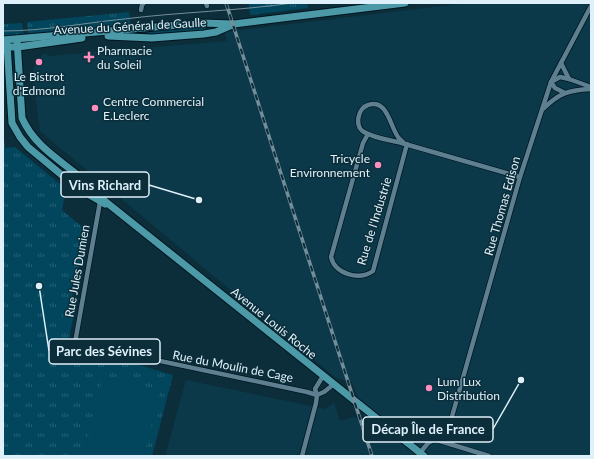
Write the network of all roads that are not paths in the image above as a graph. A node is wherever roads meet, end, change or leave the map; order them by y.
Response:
1 (144, 3) edge
2 (405, 3) edge
3 (591, 6) edge
4 (141, 10) dead end
5 (210, 23) junction
6 (234, 24) junction
7 (142, 29) junction
8 (212, 32) junction
9 (142, 38) junction
10 (17, 43) junction
11 (5, 44) edge
12 (561, 63) junction
13 (569, 78) junction
14 (551, 82) junction
15 (591, 88) edge
16 (565, 92) junction
17 (542, 111) junction
18 (368, 134) junction
19 (406, 144) junction
20 (520, 177) junction
21 (100, 202) junction
22 (111, 206) junction
23 (75, 343) joint
24 (323, 376) junction
25 (334, 384) junction
26 (317, 395) junction
27 (451, 420) junction
28 (434, 440) junction
29 (407, 443) junction
30 (452, 445) junction
31 (422, 454) edge
32 (302, 456) edge
33 (489, 456) edge

1 - 4 street
2 - 6 main road, Avenue du Général de Gaulle
3 - 12 street, Rue Thomas Edison
5 - 6 main road, Avenue du Général de Gaulle
5 - 7 main road, Avenue du Général de Gaulle
5 - 8 main road
6 - 8 main road, Avenue du Général de Gaulle
7 - 9 main road
7 - 10 main road, Avenue du Général de Gaulle
8 - 9 main road, Avenue du Général de Gaulle
9 - 10 main road, Avenue du Général de Gaulle
10 - 11 main road, Avenue du Général de Gaulle
10 - 22 main road, Avenue Louis Roche
11 - 21 main road, Avenue Louis Roche
12 - 13 street
12 - 14 street, Rue Thomas Edison
13 - 14 street
13 - 15 street
14 - 16 street
14 - 17 street, Rue Thomas Edison
15 - 16 street
16 - 17 street
17 - 20 street, Rue Thomas Edison
18 - 19 street
18 - 19 street
18 - 19 street, Rue de l'Industrie
19 - 20 street
20 - 27 street, Rue Thomas Edison
21 - 22 main road, Avenue Louis Roche
21 - 23 street, Rue Jules Dumien
22 - 24 main road, Avenue Louis Roche
23 - 26 street, Rue du Moulin de Cage
24 - 25 main road, Avenue Louis Roche
24 - 26 street
25 - 26 street
25 - 29 main road, Avenue Louis Roche
26 - 32 street
27 - 28 street, Rue Thomas Edison
27 - 30 street, Rue Thomas Edison
28 - 29 street
28 - 30 street
28 - 31 street
29 - 31 main road, Avenue Louis Roche
30 - 33 street

